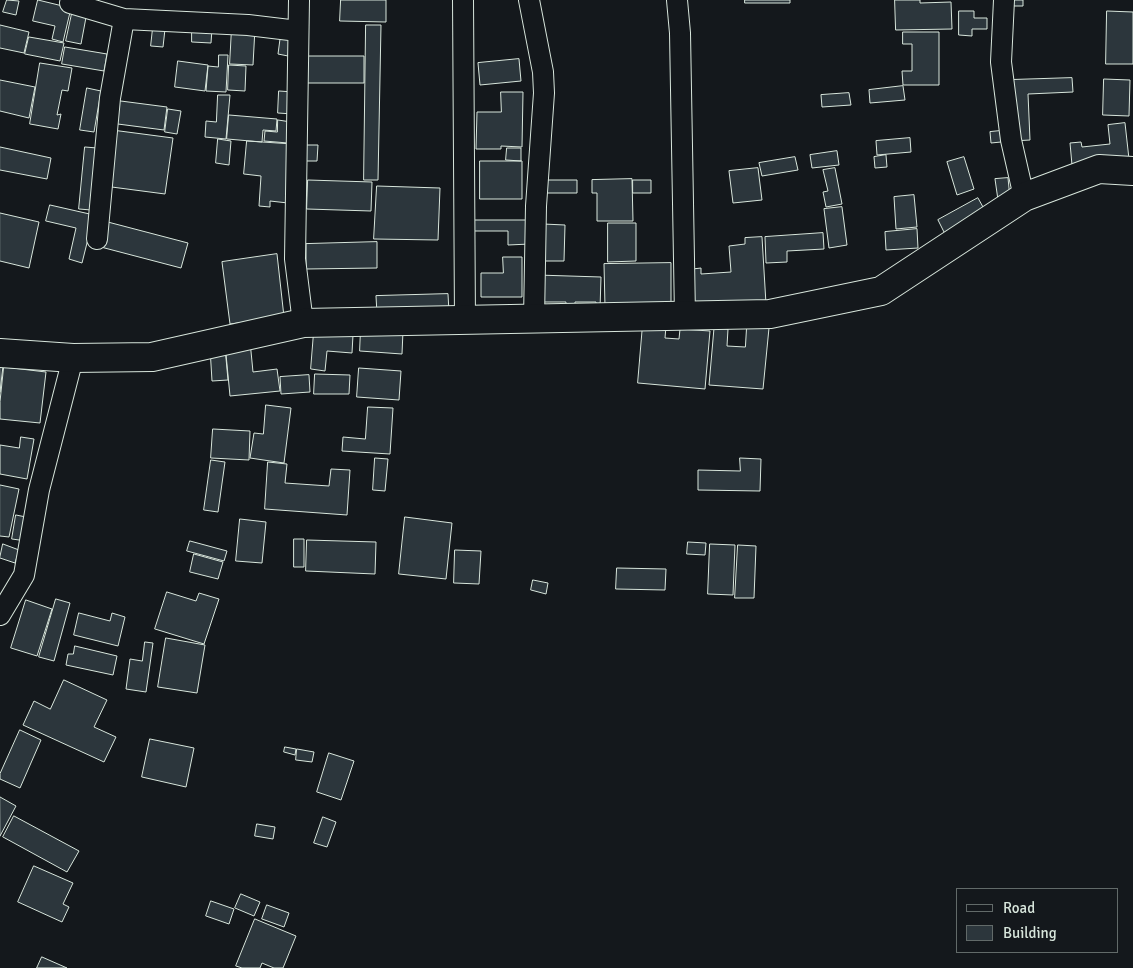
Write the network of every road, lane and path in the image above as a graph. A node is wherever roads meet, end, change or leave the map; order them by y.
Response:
1 (298, 0) edge
2 (463, 0) edge
3 (529, 0) edge
4 (677, 0) edge
5 (1004, 0) edge
6 (70, 3) dead end
7 (124, 19) junction
8 (298, 31) junction
9 (1133, 171) edge
10 (1024, 198) junction
11 (97, 239) dead end
12 (685, 316) junction
13 (534, 318) junction
14 (465, 320) junction
15 (303, 323) junction
16 (0, 353) edge
17 (73, 358) junction
18 (0, 615) edge

1 - 8 street
2 - 14 street
3 - 13 street
4 - 12 street
5 - 10 street
6 - 7 street
7 - 8 street
7 - 11 street
8 - 15 street
9 - 10 street
10 - 12 street
12 - 13 street
13 - 14 street
14 - 15 street
15 - 17 street
16 - 17 street
17 - 18 street

